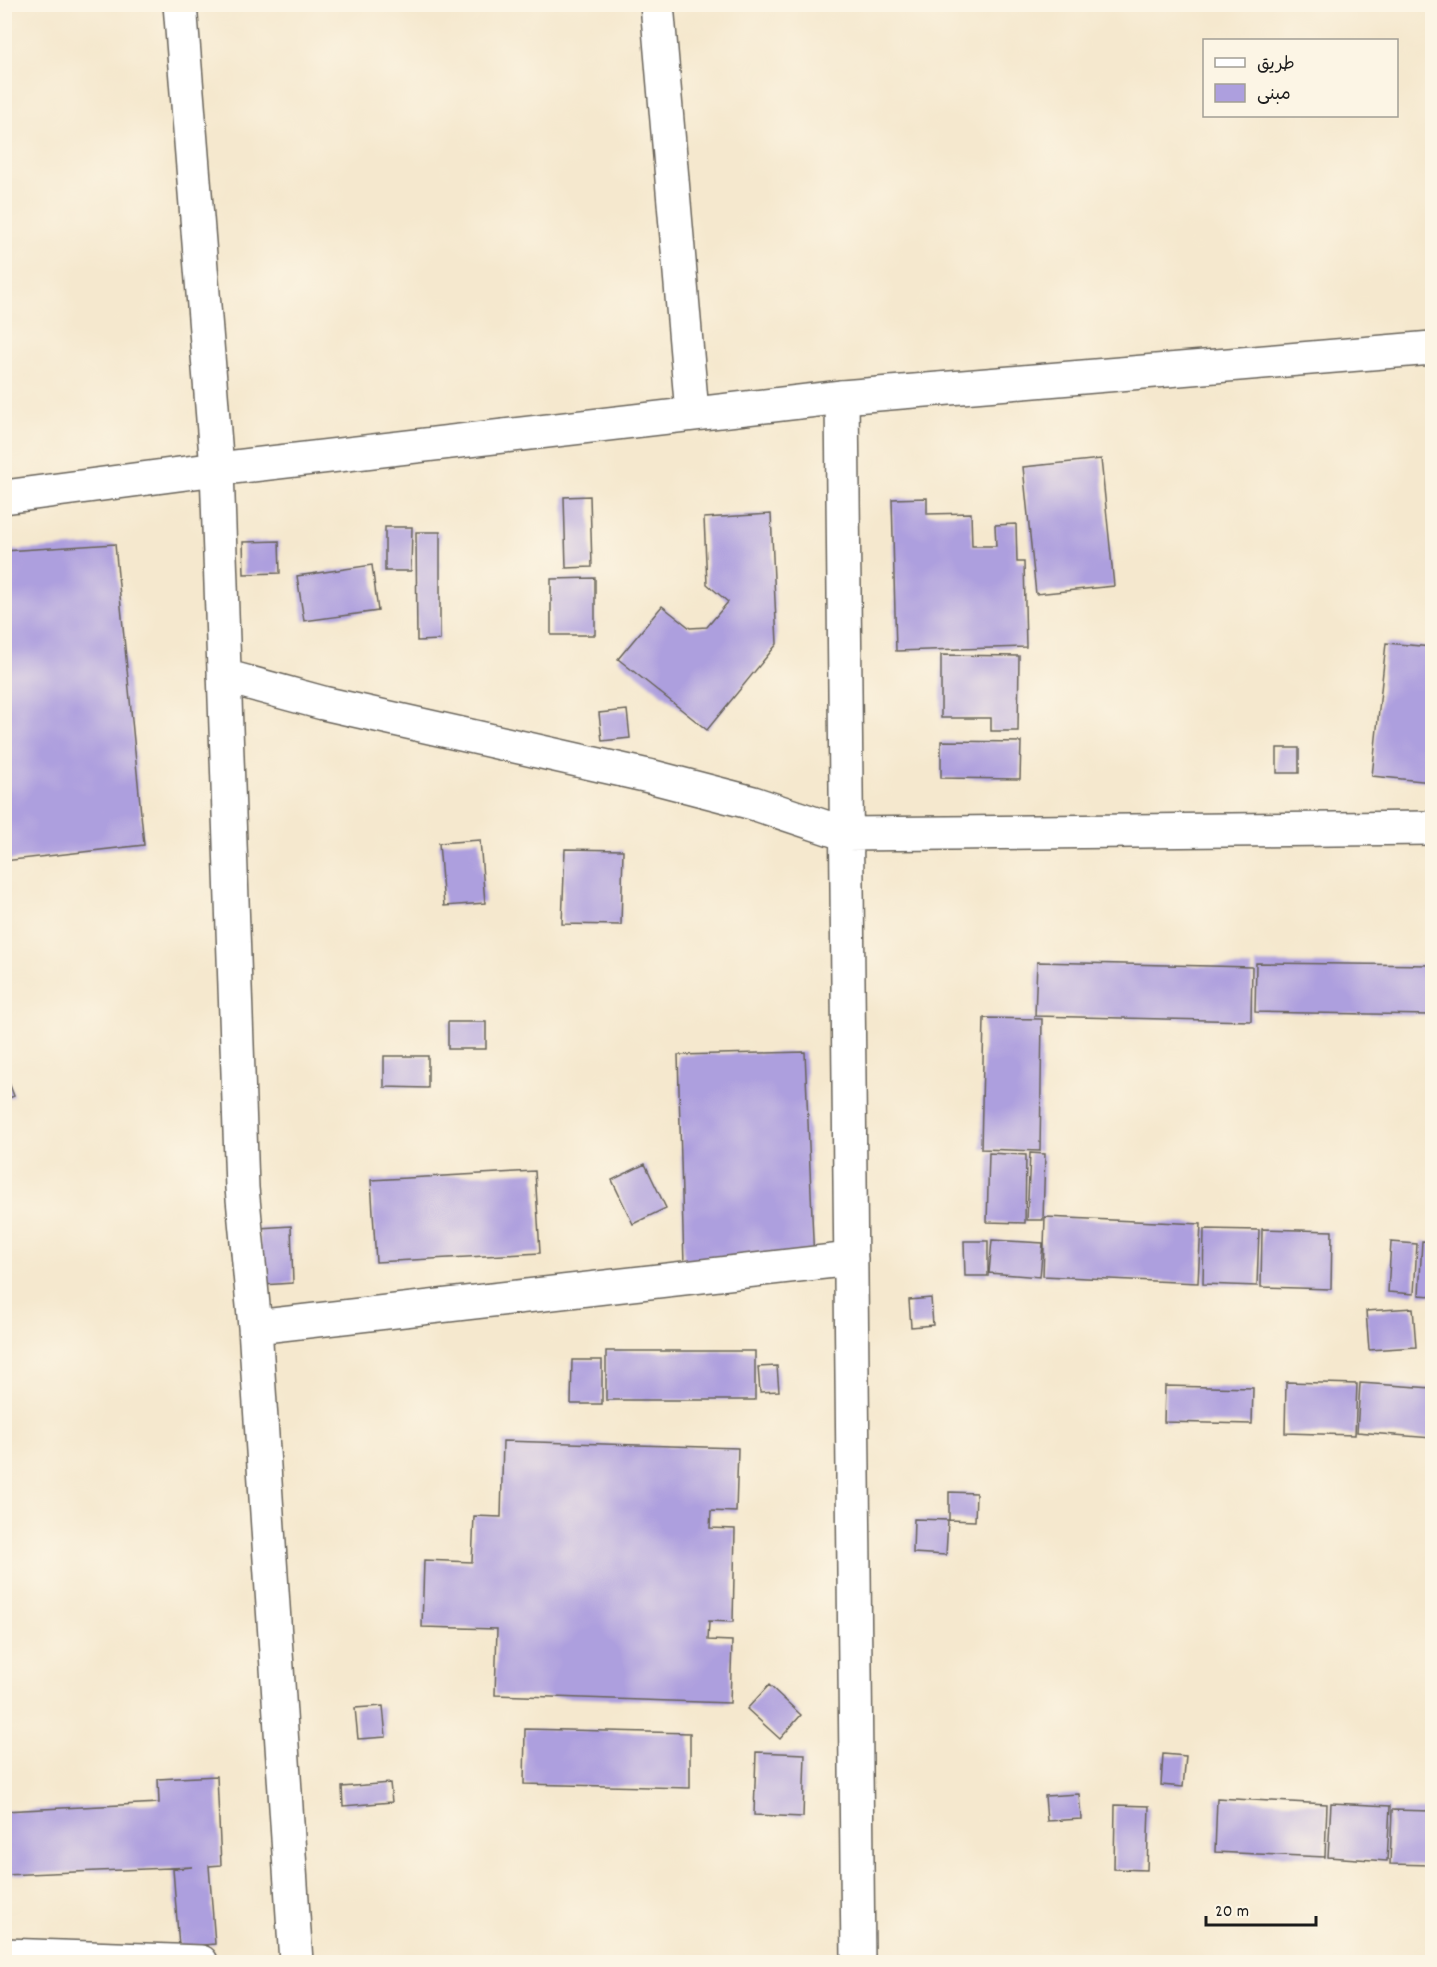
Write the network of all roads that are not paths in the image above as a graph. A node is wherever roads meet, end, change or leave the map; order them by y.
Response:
1 (180, 4) edge
2 (657, 4) edge
3 (1432, 348) edge
4 (842, 397) junction
5 (692, 413) junction
6 (218, 468) junction
7 (4, 497) edge
8 (224, 676) junction
9 (1432, 828) edge
10 (846, 834) junction
11 (851, 1259) junction
12 (255, 1327) junction
13 (4, 1955) edge
14 (201, 1962) edge
15 (296, 1962) edge
16 (858, 1962) edge

1 - 6 street
2 - 5 street
3 - 4 street
4 - 5 street
4 - 10 street
5 - 6 street
6 - 7 street
6 - 8 street
8 - 10 street
8 - 12 street
9 - 10 street
10 - 11 street
11 - 12 street
11 - 16 street
12 - 15 street
13 - 14 street

